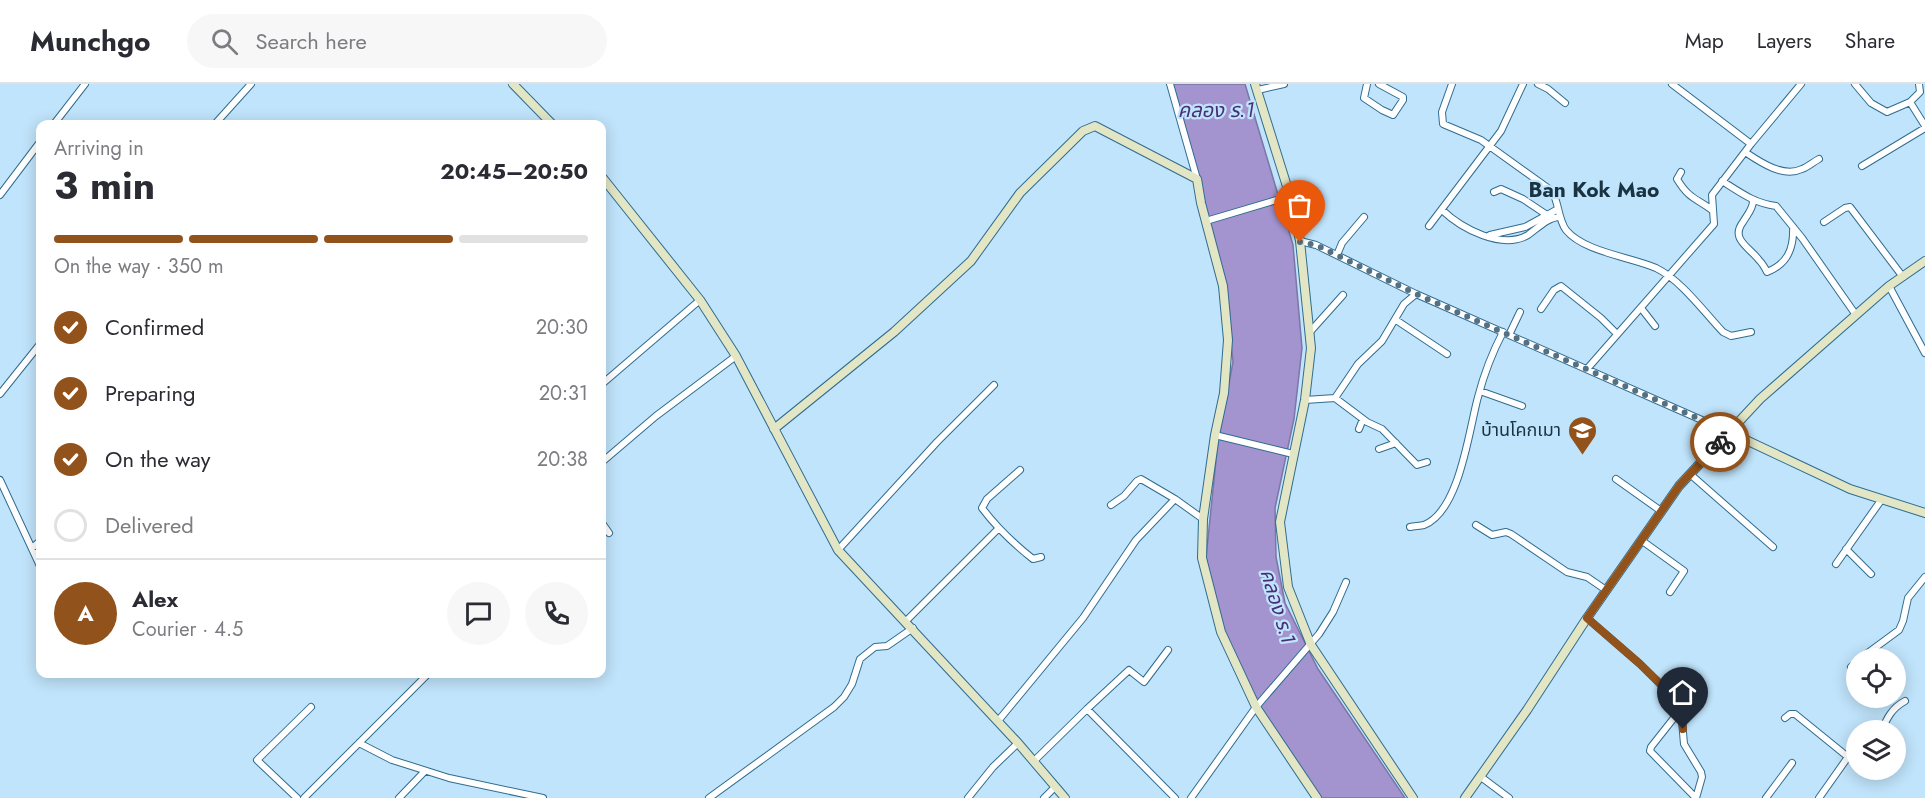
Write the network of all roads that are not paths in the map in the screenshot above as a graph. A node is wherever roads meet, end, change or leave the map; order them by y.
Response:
1 (85, 84) edge
2 (251, 84) edge
3 (513, 84) edge
4 (1170, 84) edge
5 (1284, 84) edge
6 (1367, 84) edge
7 (1379, 84) edge
8 (1452, 84) edge
9 (1523, 84) edge
10 (1538, 84) edge
11 (1672, 84) edge
12 (1802, 84) edge
13 (1855, 84) edge
14 (1919, 84) edge
15 (1256, 87) edge
16 (1910, 102) junction
17 (1565, 103) dead end
18 (57, 120) edge
19 (219, 120) edge
20 (548, 120) edge
21 (1925, 127) edge
22 (1751, 144) junction
23 (36, 147) edge
24 (1490, 147) junction
25 (1745, 152) junction
26 (1819, 159) dead end
27 (1862, 166) dead end
28 (1681, 172) dead end
29 (1197, 179) junction
30 (1722, 181) junction
31 (606, 182) edge
32 (1494, 192) dead end
33 (0, 195) edge
34 (1287, 197) junction
35 (1753, 201) junction
36 (1442, 210) junction
37 (1712, 210) junction
38 (1559, 213) junction
39 (1547, 214) junction
40 (1364, 217) dead end
41 (1209, 220) junction
42 (1824, 222) dead end
43 (1429, 226) dead end
44 (1793, 227) junction
45 (1487, 236) junction
46 (1300, 242) junction
47 (1337, 255) junction
48 (1925, 261) edge
49 (1669, 276) junction
50 (1903, 277) junction
51 (1889, 286) junction
52 (1416, 294) junction
53 (1343, 295) dead end
54 (700, 300) junction
55 (1641, 308) junction
56 (1541, 309) dead end
57 (1520, 312) dead end
58 (1856, 315) junction
59 (1396, 320) junction
60 (1655, 326) dead end
61 (1751, 332) dead end
62 (1309, 334) junction
63 (1506, 334) junction
64 (1617, 334) junction
65 (36, 349) edge
66 (1925, 353) edge
67 (1447, 354) dead end
68 (736, 356) junction
69 (1587, 369) junction
70 (606, 381) edge
71 (994, 385) dead end
72 (1480, 391) junction
73 (0, 394) edge
74 (1335, 398) junction
75 (1305, 400) junction
76 (1522, 406) dead end
77 (1363, 419) junction
78 (774, 429) junction
79 (1359, 429) dead end
80 (1729, 432) junction
81 (1215, 435) junction
82 (1396, 443) junction
83 (1379, 450) dead end
84 (1293, 454) junction
85 (606, 459) edge
86 (1427, 462) dead end
87 (1020, 470) dead end
88 (1690, 474) junction
89 (1616, 479) dead end
90 (0, 480) edge
91 (1175, 499) junction
92 (1882, 499) junction
93 (1111, 505) dead end
94 (1661, 511) junction
95 (1925, 513) edge
96 (1203, 519) junction
97 (1476, 525) dead end
98 (1410, 527) dead end
99 (606, 528) edge
100 (999, 529) junction
101 (609, 532) dead end
102 (1641, 540) junction
103 (36, 544) edge
104 (1773, 547) dead end
105 (32, 548) junction
106 (1846, 549) junction
107 (838, 550) junction
108 (36, 557) edge
109 (1041, 557) dead end
110 (1836, 564) dead end
111 (1871, 574) dead end
112 (1925, 577) edge
113 (1346, 582) dead end
114 (1606, 590) junction
115 (1670, 592) dead end
116 (1587, 618) junction
117 (906, 621) junction
118 (913, 628) junction
119 (1311, 645) junction
120 (1875, 648) edge
121 (1168, 650) dead end
122 (424, 678) edge
123 (311, 707) dead end
124 (1256, 707) junction
125 (1087, 708) junction
126 (1681, 709) junction
127 (1785, 718) dead end
128 (998, 721) junction
129 (359, 742) junction
130 (1018, 742) junction
131 (1846, 756) edge
132 (1034, 761) junction
133 (1846, 761) edge
134 (1792, 763) dead end
135 (425, 771) junction
136 (1480, 777) junction
137 (1055, 787) junction
138 (1312, 796) edge
139 (297, 798) edge
140 (304, 798) edge
141 (399, 798) edge
142 (543, 798) edge
143 (709, 798) edge
144 (968, 798) edge
145 (1044, 798) edge
146 (1065, 798) edge
147 (1175, 798) edge
148 (1191, 798) edge
149 (1413, 798) edge
150 (1465, 798) edge
151 (1509, 798) edge
152 (1696, 798) edge
153 (1767, 798) edge
154 (1819, 798) edge

1 - 18 street
2 - 19 street
3 - 20 street
4 - 29 street
5 - 15 street
6 - 7 street
8 - 24 street
9 - 24 street
10 - 17 street
11 - 22 street
12 - 22 street
13 - 16 street
14 - 16 street
15 - 34 street
16 - 21 street
21 - 27 street
22 - 25 street
23 - 33 street
24 - 36 street
24 - 38 street
25 - 26 street
25 - 30 street
28 - 37 street
29 - 41 street
29 - 78 street
30 - 35 street
30 - 37 street
31 - 54 street
32 - 39 street
34 - 41 street
34 - 46 street
35 - 44 street
35 - 44 street
36 - 43 street
36 - 45 street
37 - 49 street
38 - 39 street
38 - 45 street
38 - 49 street
39 - 45 street
40 - 47 street
41 - 81 street
42 - 50 street
44 - 58 street
46 - 47 street
46 - 62 street
47 - 52 street
48 - 50 street
49 - 55 street
49 - 61 street
50 - 51 street
51 - 58 street
51 - 66 street
52 - 59 street
52 - 63 street
53 - 62 street
54 - 68 street
54 - 70 street
55 - 60 street
55 - 64 street
56 - 64 street
57 - 63 street
58 - 80 street
59 - 67 street
59 - 74 street
62 - 75 street
63 - 69 street
63 - 72 street
64 - 69 street
65 - 73 street
68 - 78 street
68 - 85 street
69 - 80 street
71 - 107 street
72 - 76 street
72 - 98 street
74 - 75 street
74 - 77 street
75 - 84 street
77 - 79 street
77 - 82 street
78 - 107 street
80 - 88 street
80 - 92 street
81 - 84 street
81 - 96 street
82 - 83 street
82 - 86 street
84 - 119 street
87 - 100 street
88 - 94 street
88 - 104 street
89 - 94 street
90 - 105 street
91 - 93 street
91 - 96 street
91 - 128 street
92 - 95 street
92 - 106 street
94 - 102 street
96 - 124 street
97 - 114 street
99 - 101 street
100 - 109 street
100 - 117 street
102 - 114 street
102 - 115 street
103 - 105 street
105 - 108 street
106 - 110 street
106 - 111 street
107 - 117 street
112 - 120 street
113 - 119 street
114 - 116 street
116 - 126 street
116 - 136 street
117 - 118 street
118 - 128 street
118 - 143 street
119 - 124 street
119 - 149 street
121 - 125 street
122 - 129 street
123 - 139 street
124 - 138 street
124 - 148 street
125 - 132 street
125 - 147 street
126 - 152 street
126 - 152 street
127 - 131 street
128 - 130 street
129 - 135 street
129 - 140 street
130 - 132 street
130 - 144 street
132 - 137 street
133 - 154 street
134 - 153 street
135 - 141 street
135 - 142 street
136 - 150 street
136 - 151 street
137 - 145 street
137 - 146 street

